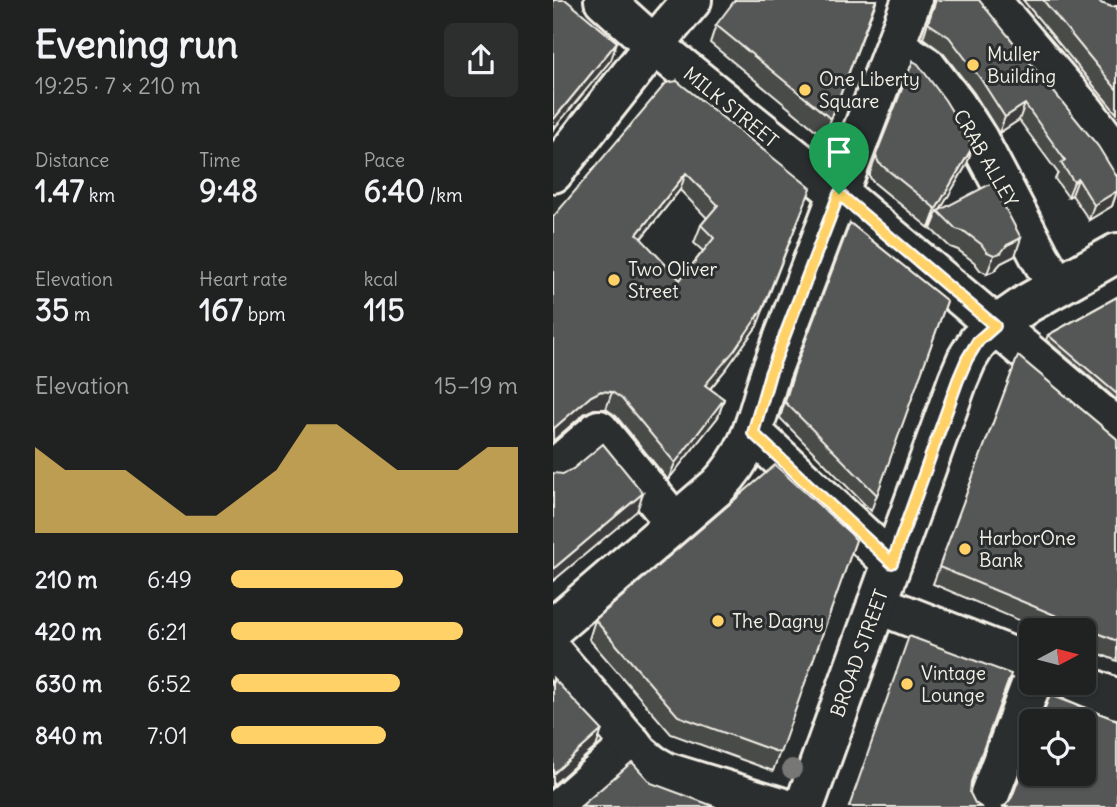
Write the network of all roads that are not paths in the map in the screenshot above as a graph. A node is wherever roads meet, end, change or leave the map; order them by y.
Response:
1 (604, 0) edge
2 (692, 0) edge
3 (912, 0) edge
4 (990, 0) edge
5 (654, 45) junction
6 (895, 46) junction
7 (1117, 155) edge
8 (553, 173) edge
9 (839, 194) junction
10 (1117, 253) edge
11 (1057, 286) junction
12 (995, 326) junction
13 (1117, 428) edge
14 (753, 433) junction
15 (553, 470) edge
16 (675, 523) junction
17 (892, 563) junction
18 (877, 604) junction
19 (553, 628) edge
20 (553, 653) edge
21 (1019, 659) edge
22 (1096, 690) edge
23 (1027, 695) edge
24 (1117, 699) edge
25 (632, 744) junction
26 (561, 807) edge
27 (781, 807) edge
28 (804, 807) edge
29 (985, 807) edge

1 - 5 street, MILK STREET
2 - 5 street
3 - 6 street
4 - 7 street
5 - 8 street
5 - 9 street, MILK STREET
6 - 9 street
6 - 11 street, CRAB ALLEY
9 - 12 street, MILK STREET
9 - 14 street
10 - 11 street, BROAD STREET
11 - 12 street, BROAD STREET
12 - 13 street, MILK STREET
12 - 17 street, BROAD STREET
14 - 16 street
14 - 17 street
15 - 16 street
16 - 19 street
17 - 18 street, BROAD STREET
18 - 21 street
18 - 28 street, BROAD STREET
20 - 25 street
22 - 24 street
23 - 29 street
25 - 26 street
25 - 27 street

